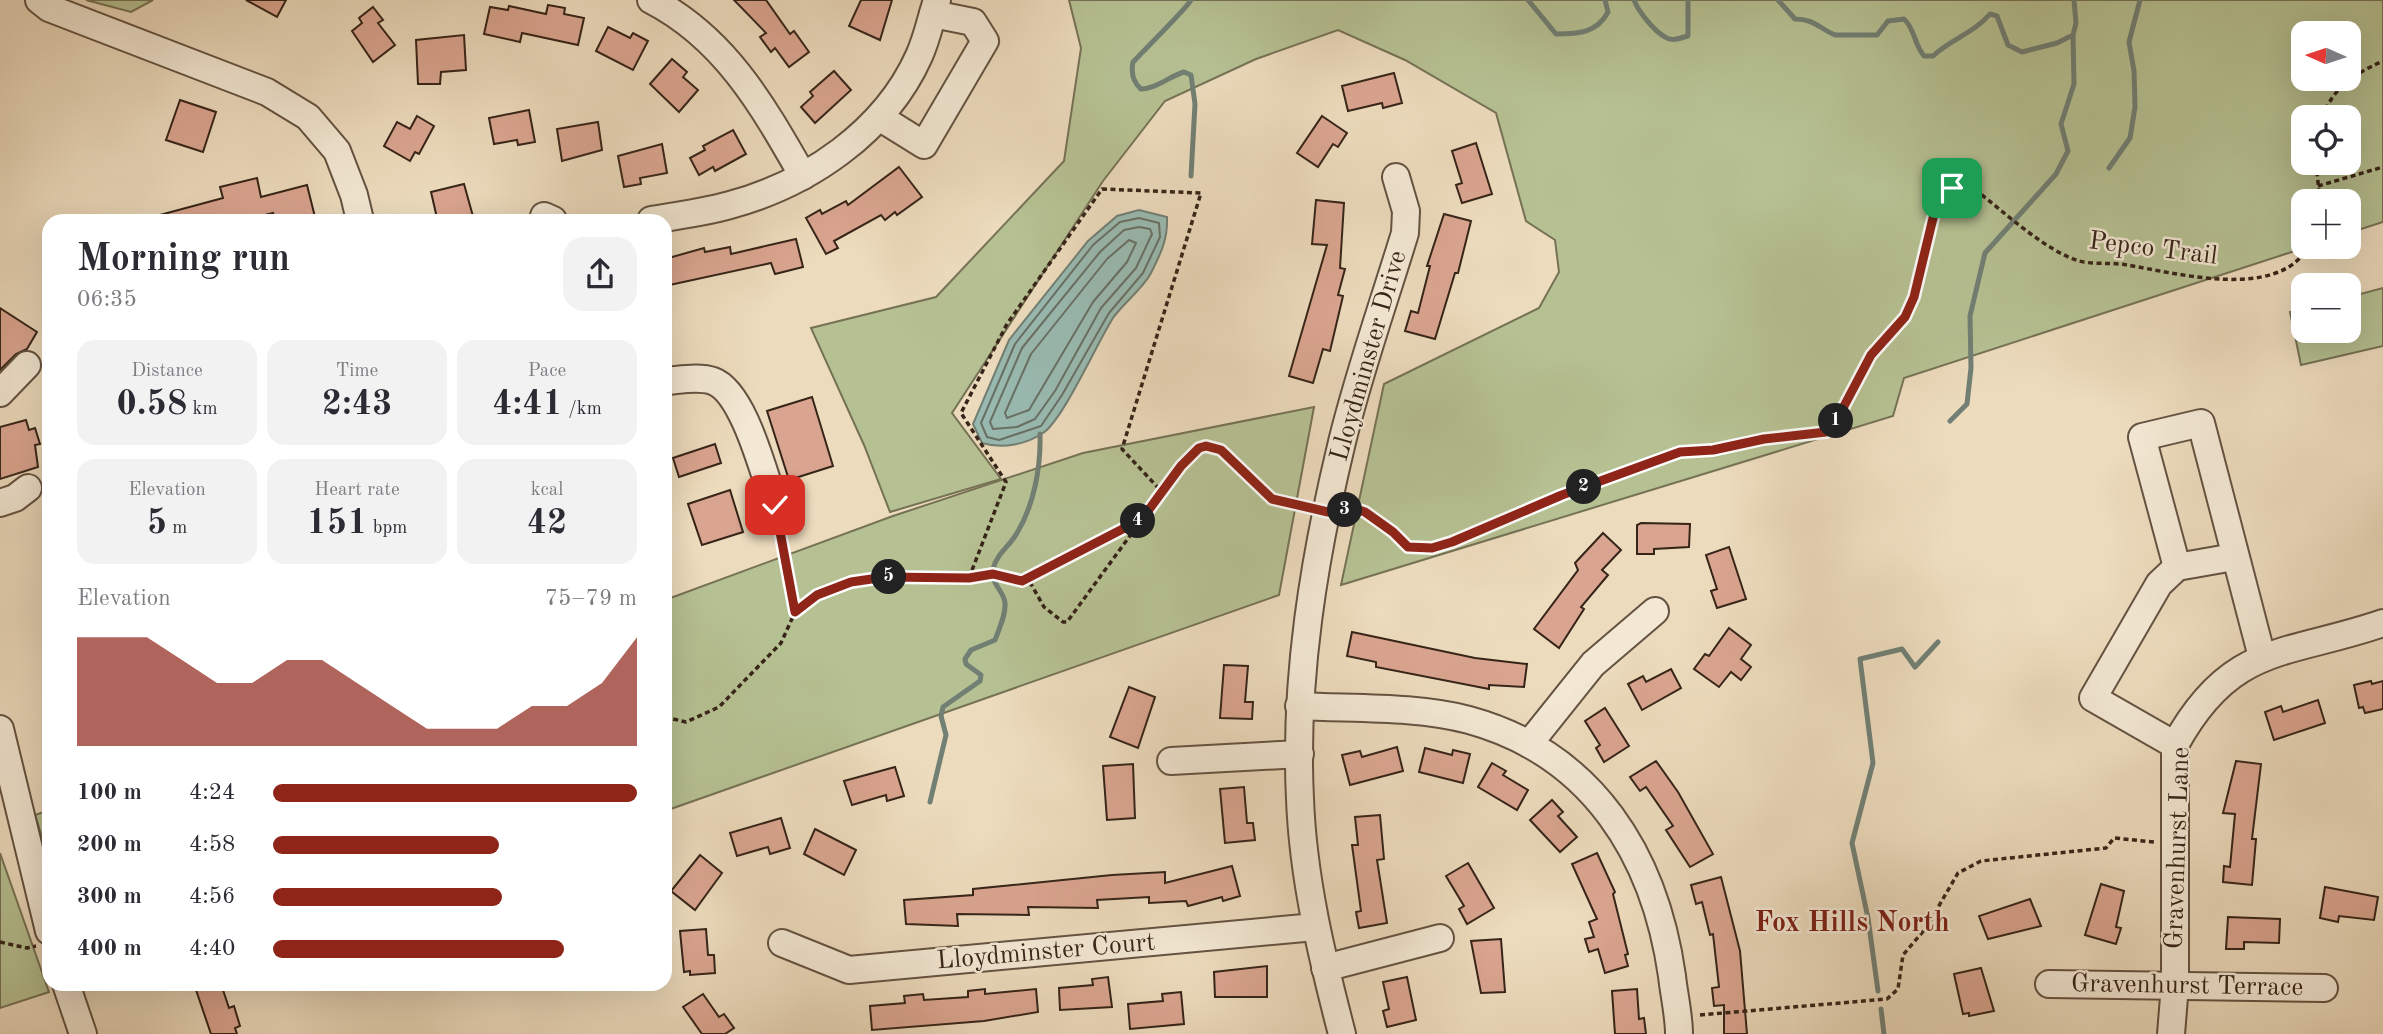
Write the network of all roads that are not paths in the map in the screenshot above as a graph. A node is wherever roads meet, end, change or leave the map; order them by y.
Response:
1 (39, 0) edge
2 (651, 0) edge
3 (935, 7) edge
4 (879, 117) junction
5 (803, 176) junction
6 (1396, 177) dead end
7 (358, 214) edge
8 (672, 216) edge
9 (27, 365) dead end
10 (672, 381) edge
11 (0, 393) edge
12 (28, 488) dead end
13 (0, 503) edge
14 (775, 505) road end
15 (2234, 557) junction
16 (2177, 568) junction
17 (1655, 611) dead end
18 (2383, 623) edge
19 (2262, 657) junction
20 (1299, 706) junction
21 (0, 729) edge
22 (1529, 744) junction
23 (2175, 745) junction
24 (1300, 754) junction
25 (1171, 761) dead end
26 (1315, 928) junction
27 (42, 933) edge
28 (1440, 938) dead end
29 (782, 943) dead end
30 (1325, 968) junction
31 (2049, 984) dead end
32 (2175, 985) junction
33 (2324, 988) dead end
34 (68, 991) edge
35 (1684, 1025) edge
36 (83, 1034) edge
37 (1342, 1034) edge
38 (2171, 1034) edge

1 - 7 street
2 - 5 street
3 - 4 street
3 - 4 street
4 - 5 street
5 - 8 street
6 - 20 street, Lloydminster Drive
9 - 11 street
10 - 14 street
12 - 13 street
15 - 16 street
15 - 16 street
15 - 19 street
16 - 23 street
17 - 22 street
18 - 19 street, Gravenhurst Lane
19 - 23 street, Gravenhurst Lane
20 - 22 street
20 - 24 street, Lloydminster Drive
21 - 27 street
22 - 35 street
23 - 32 street, Gravenhurst Lane
24 - 25 street
24 - 26 street, Lloydminster Drive
26 - 29 street, Lloydminster Court
26 - 30 street, Lloydminster Drive
28 - 30 street
30 - 37 street, Lloydminster Drive
31 - 32 street, Gravenhurst Terrace
32 - 33 street, Gravenhurst Terrace
32 - 38 street, Gravenhurst Lane
34 - 36 street

